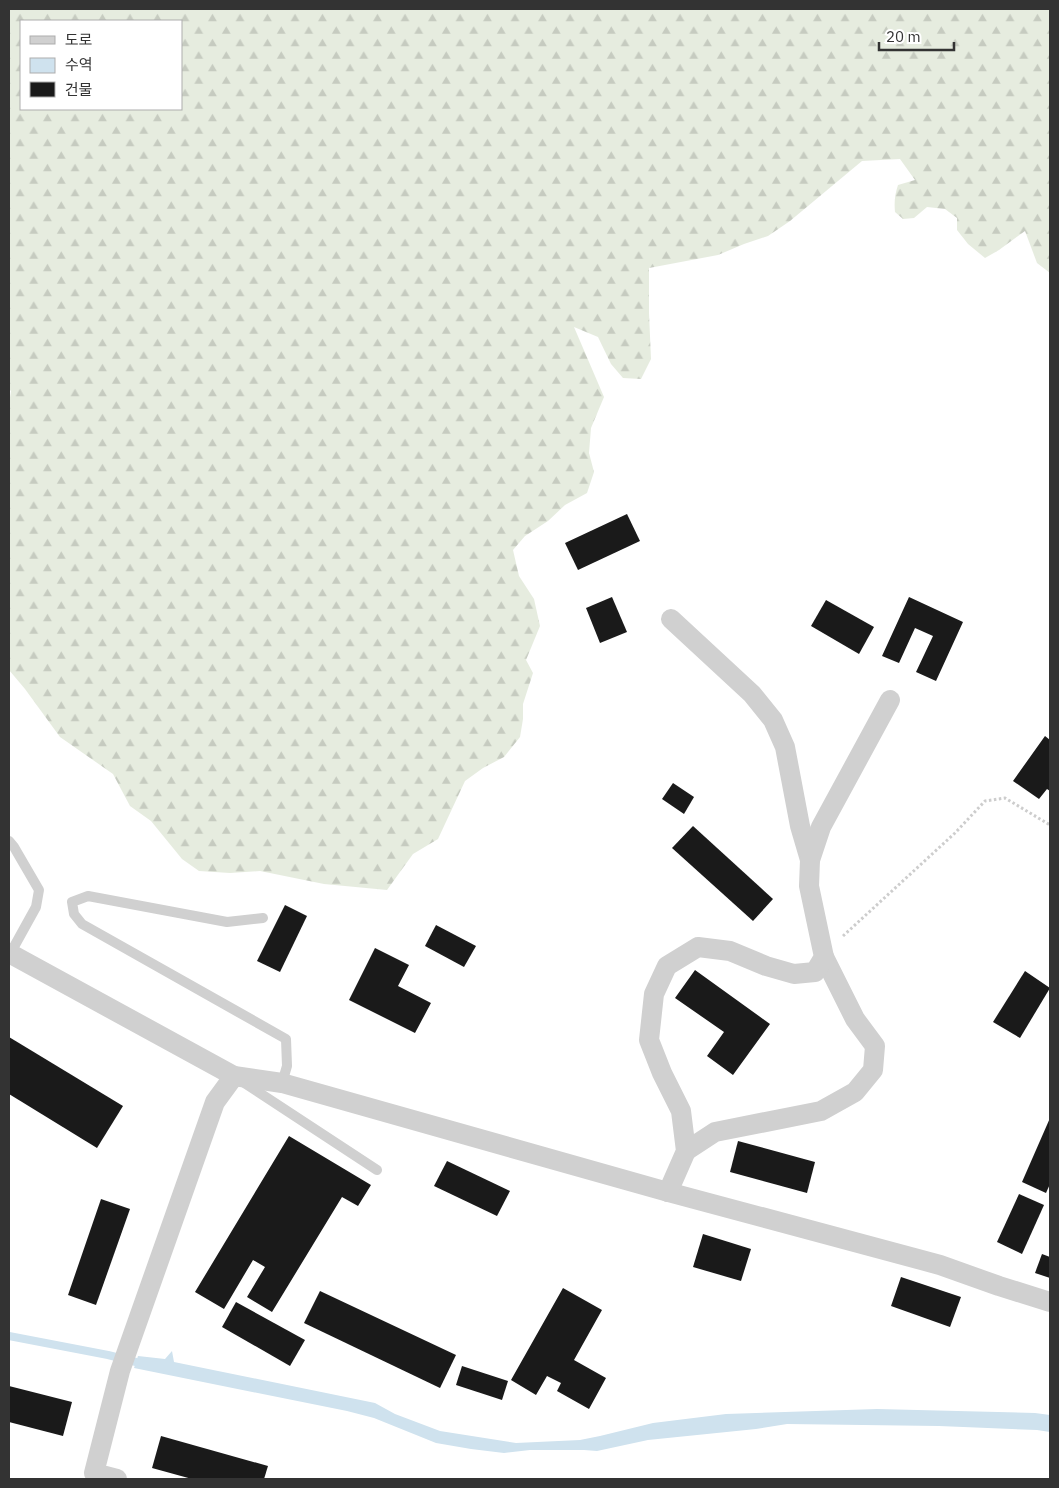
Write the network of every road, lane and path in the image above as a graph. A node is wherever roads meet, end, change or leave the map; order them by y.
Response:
1 (671, 619) dead end
2 (890, 700) dead end
3 (1050, 825) edge
4 (9, 841) edge
5 (810, 860) junction
6 (263, 918) dead end
7 (10, 953) edge
8 (824, 957) junction
9 (234, 1076) junction
10 (282, 1083) junction
11 (686, 1151) junction
12 (377, 1170) dead end
13 (668, 1192) junction
14 (1050, 1302) edge
15 (117, 1479) edge

1 - 5 street
2 - 5 street
3 - 8 path
4 - 7 lane
5 - 8 street
6 - 10 lane
7 - 9 street
8 - 11 street
8 - 11 street
9 - 10 street
9 - 12 lane
9 - 15 street
10 - 13 street
11 - 13 street
13 - 14 street

